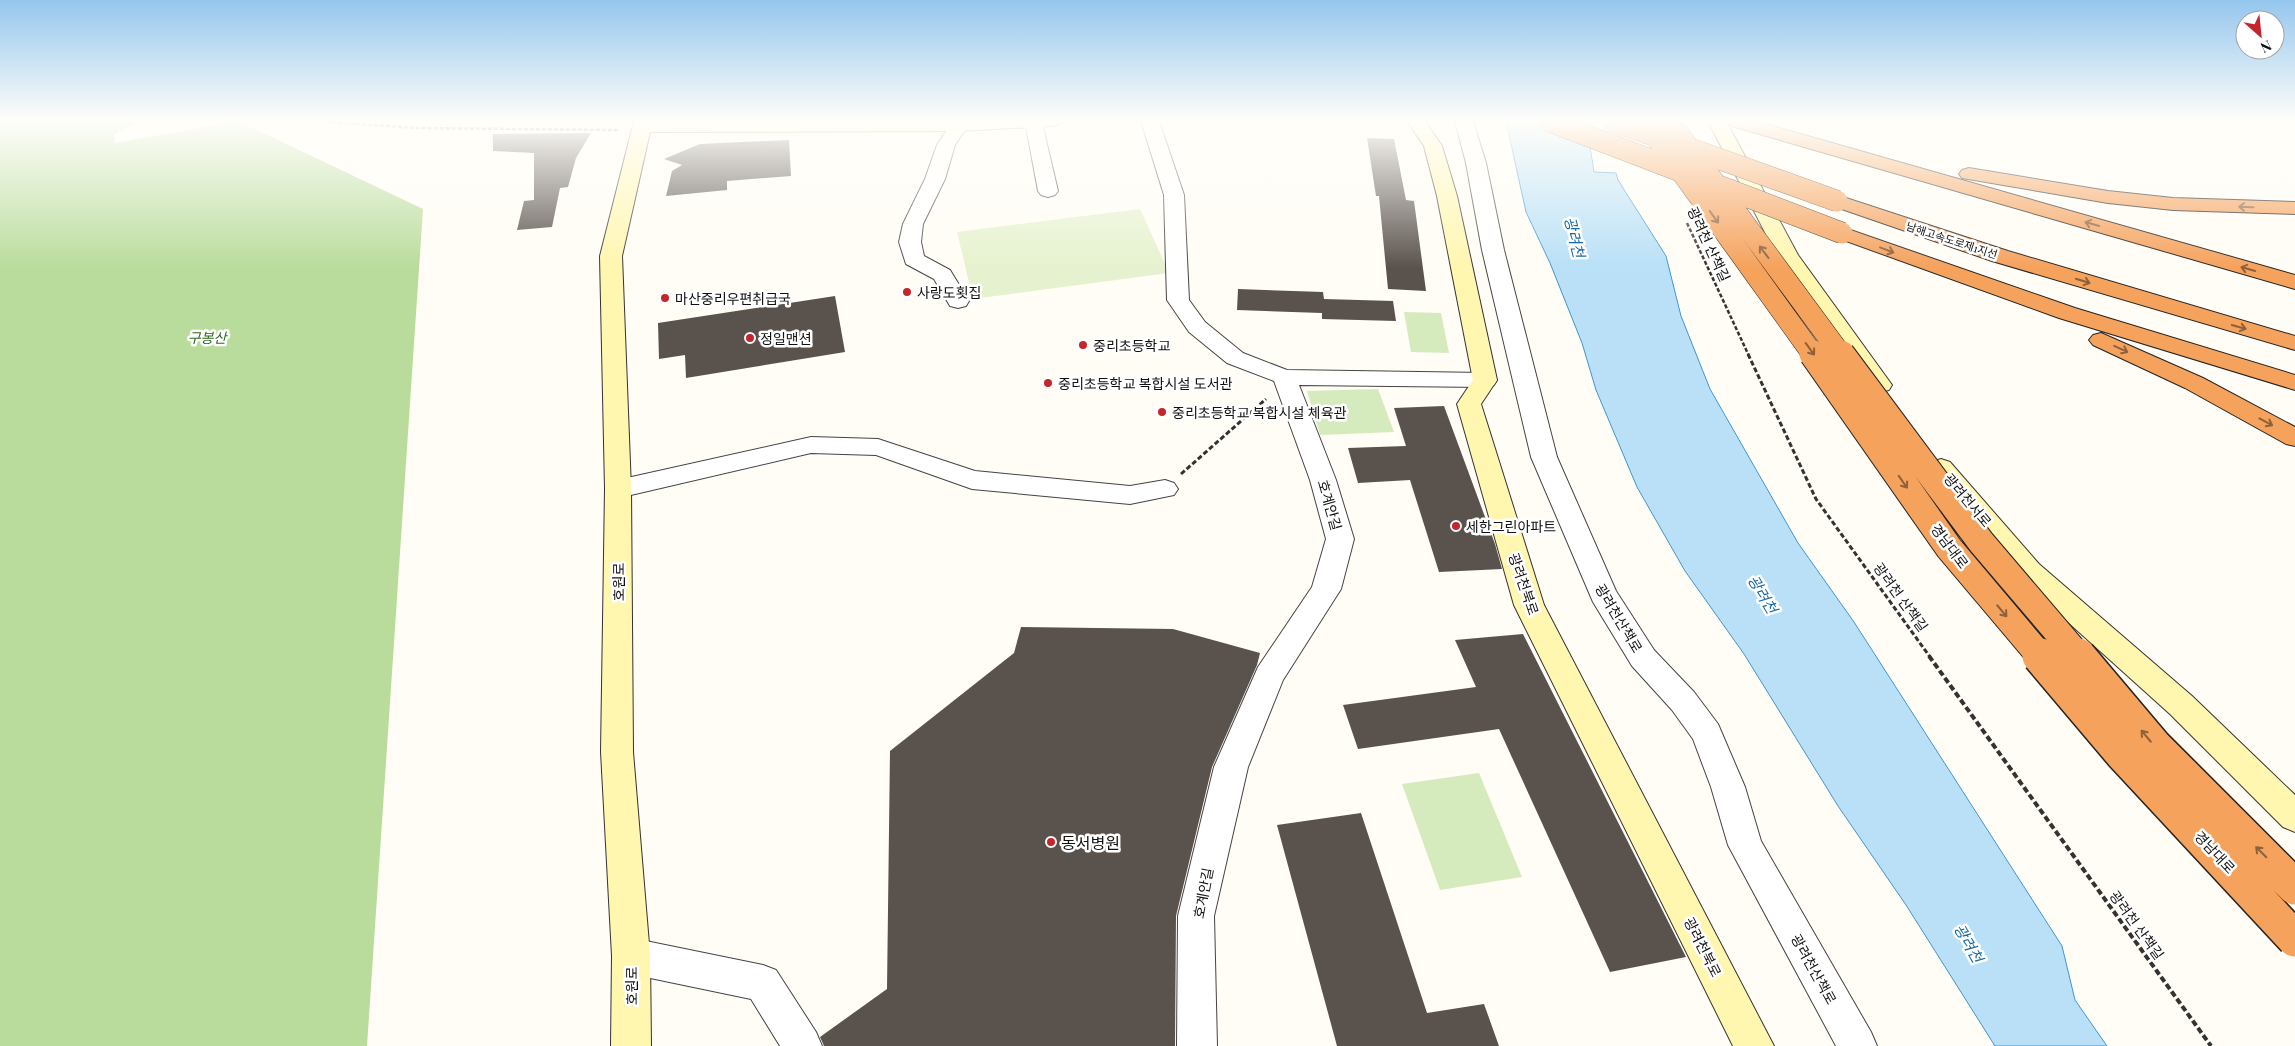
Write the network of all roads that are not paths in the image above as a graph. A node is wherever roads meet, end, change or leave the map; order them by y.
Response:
1 (631, 170) edge
2 (938, 170) edge
3 (1043, 170) edge
4 (1166, 170) edge
5 (1440, 170) edge
6 (1477, 170) edge
7 (1676, 170) edge
8 (1679, 170) edge
9 (1704, 170) edge
10 (1743, 170) edge
11 (1761, 170) edge
12 (1775, 170) edge
13 (1908, 170) edge
14 (1951, 170) edge
15 (1048, 191) dead end
16 (1838, 195) junction
17 (2295, 208) edge
18 (1932, 267) junction
19 (2295, 282) edge
20 (958, 301) dead end
21 (2295, 327) edge
22 (2295, 343) edge
23 (1285, 379) junction
24 (1485, 380) junction
25 (2295, 384) edge
26 (2295, 438) edge
27 (618, 489) junction
28 (1165, 489) road end
29 (2295, 817) edge
30 (2295, 887) edge
31 (2295, 939) edge
32 (631, 956) junction
33 (631, 1046) edge
34 (802, 1046) edge
35 (1197, 1046) edge
36 (1754, 1046) edge
37 (1857, 1046) edge

1 - 27 street, 호원로
2 - 20 street
3 - 15 street
4 - 23 street
5 - 24 street
6 - 37 street, 광려천산책로
7 -> 18 highway, bridge
8 -> 31 highway, 경남대로, bridge
30 -> 9 highway, 경남대로, bridge
10 - 29 street, 광려천서로
11 - 16 highway, 남해고속도로제1지선, bridge
12 - 16 highway, 남해고속도로제1지선, bridge
19 -> 13 highway
17 -> 14 highway
16 - 21 highway, 남해고속도로제1지선
16 -> 22 highway, 남해고속도로제1지선
18 - 25 highway
18 -> 26 highway
23 - 24 street
23 - 35 street, 호계안길
24 - 36 street, 광려천북로
27 - 28 street
27 - 32 street, 호원로
32 - 33 street, 호원로
32 - 34 street

